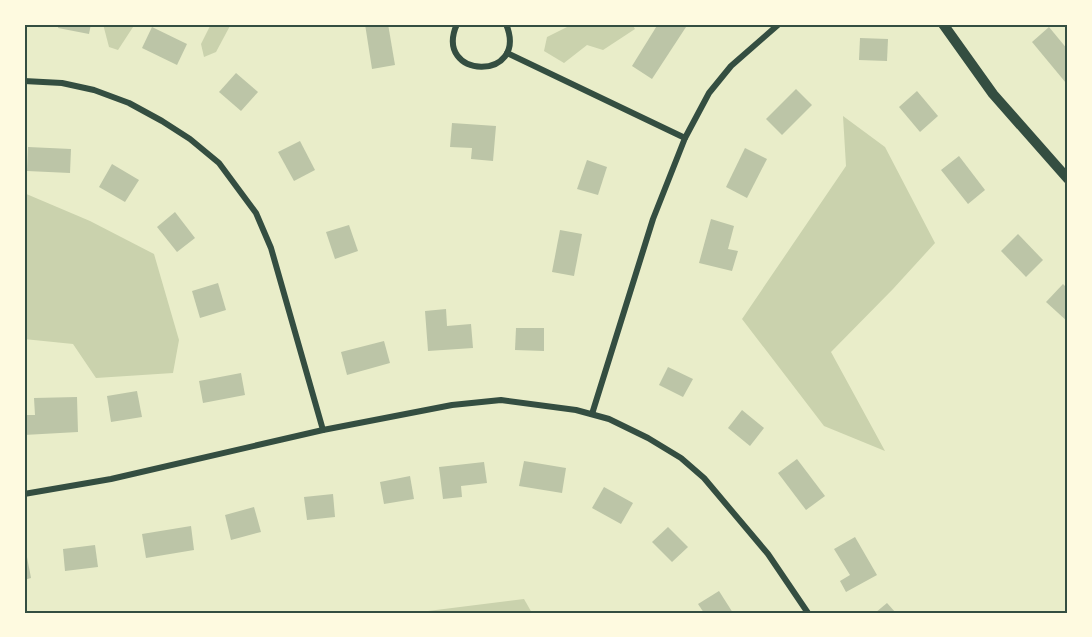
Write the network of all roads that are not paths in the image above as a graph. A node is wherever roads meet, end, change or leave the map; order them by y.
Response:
1 (457, 24) edge
2 (506, 24) edge
3 (779, 24) edge
4 (943, 24) edge
5 (507, 53) junction
6 (24, 81) edge
7 (685, 138) junction
8 (1068, 179) edge
9 (592, 414) junction
10 (323, 430) junction
11 (24, 494) edge
12 (808, 613) edge

1 - 5 street
2 - 5 street
3 - 7 street
4 - 8 street
5 - 7 street
6 - 10 street
7 - 9 street
9 - 10 street
9 - 12 street
10 - 11 street

